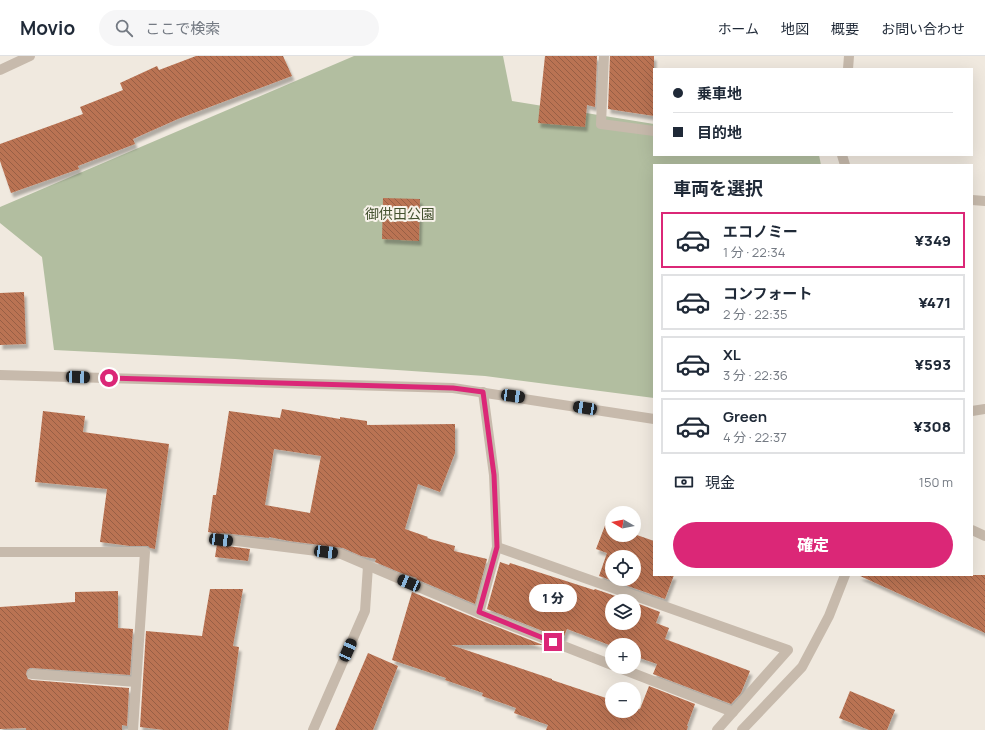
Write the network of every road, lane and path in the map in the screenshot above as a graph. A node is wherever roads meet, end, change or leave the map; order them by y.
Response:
1 (30, 56) edge
2 (604, 56) edge
3 (849, 56) edge
4 (848, 68) edge
5 (0, 70) edge
6 (653, 131) edge
7 (973, 200) edge
8 (985, 201) edge
9 (0, 375) edge
10 (483, 392) junction
11 (985, 410) edge
12 (973, 411) edge
13 (653, 419) edge
14 (973, 530) edge
15 (985, 536) edge
16 (221, 540) dead end
17 (497, 547) junction
18 (0, 552) edge
19 (368, 566) junction
20 (844, 576) edge
21 (479, 612) junction
22 (605, 662) edge
23 (32, 674) dead end
24 (635, 674) edge
25 (136, 682) junction
26 (733, 712) junction
27 (133, 730) edge
28 (313, 730) edge
29 (717, 730) edge
30 (742, 730) edge

1 - 5 street
2 - 6 street
3 - 4 street
7 - 8 street
9 - 10 street
10 - 13 street
10 - 17 street
11 - 12 street
14 - 15 street
16 - 19 street
17 - 21 street
17 - 26 street
18 - 25 street
19 - 21 street
19 - 28 street
20 - 30 street
21 - 22 street
23 - 25 street
24 - 26 street
25 - 27 street
26 - 29 street

